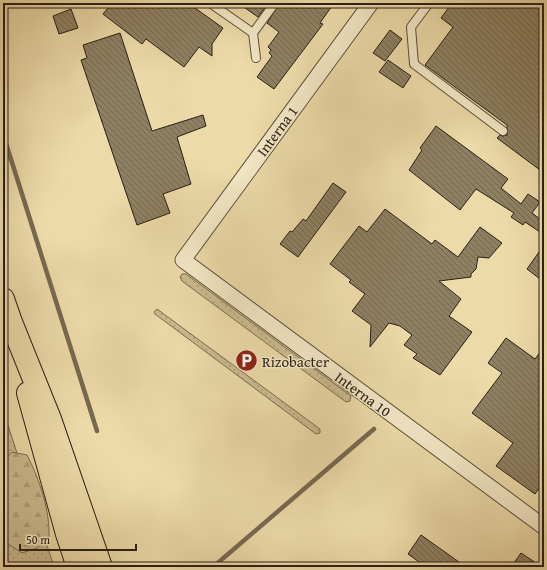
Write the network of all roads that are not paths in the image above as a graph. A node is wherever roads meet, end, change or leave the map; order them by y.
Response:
1 (210, 3) edge
2 (275, 3) edge
3 (371, 3) edge
4 (429, 3) edge
5 (253, 33) junction
6 (256, 58) dead end
7 (503, 131) dead end
8 (183, 260) joint
9 (3, 299) edge
10 (11, 322) junction
11 (69, 472) junction
12 (544, 527) edge
13 (78, 567) edge
14 (101, 567) edge
15 (111, 567) edge

1 - 5 lane
2 - 5 lane
3 - 8 street, Interna 1
4 - 7 lane
5 - 6 lane
8 - 12 street, Interna 10
9 - 10 main road
10 - 11 main road
10 - 13 main road
11 - 14 main road
11 - 15 main road

